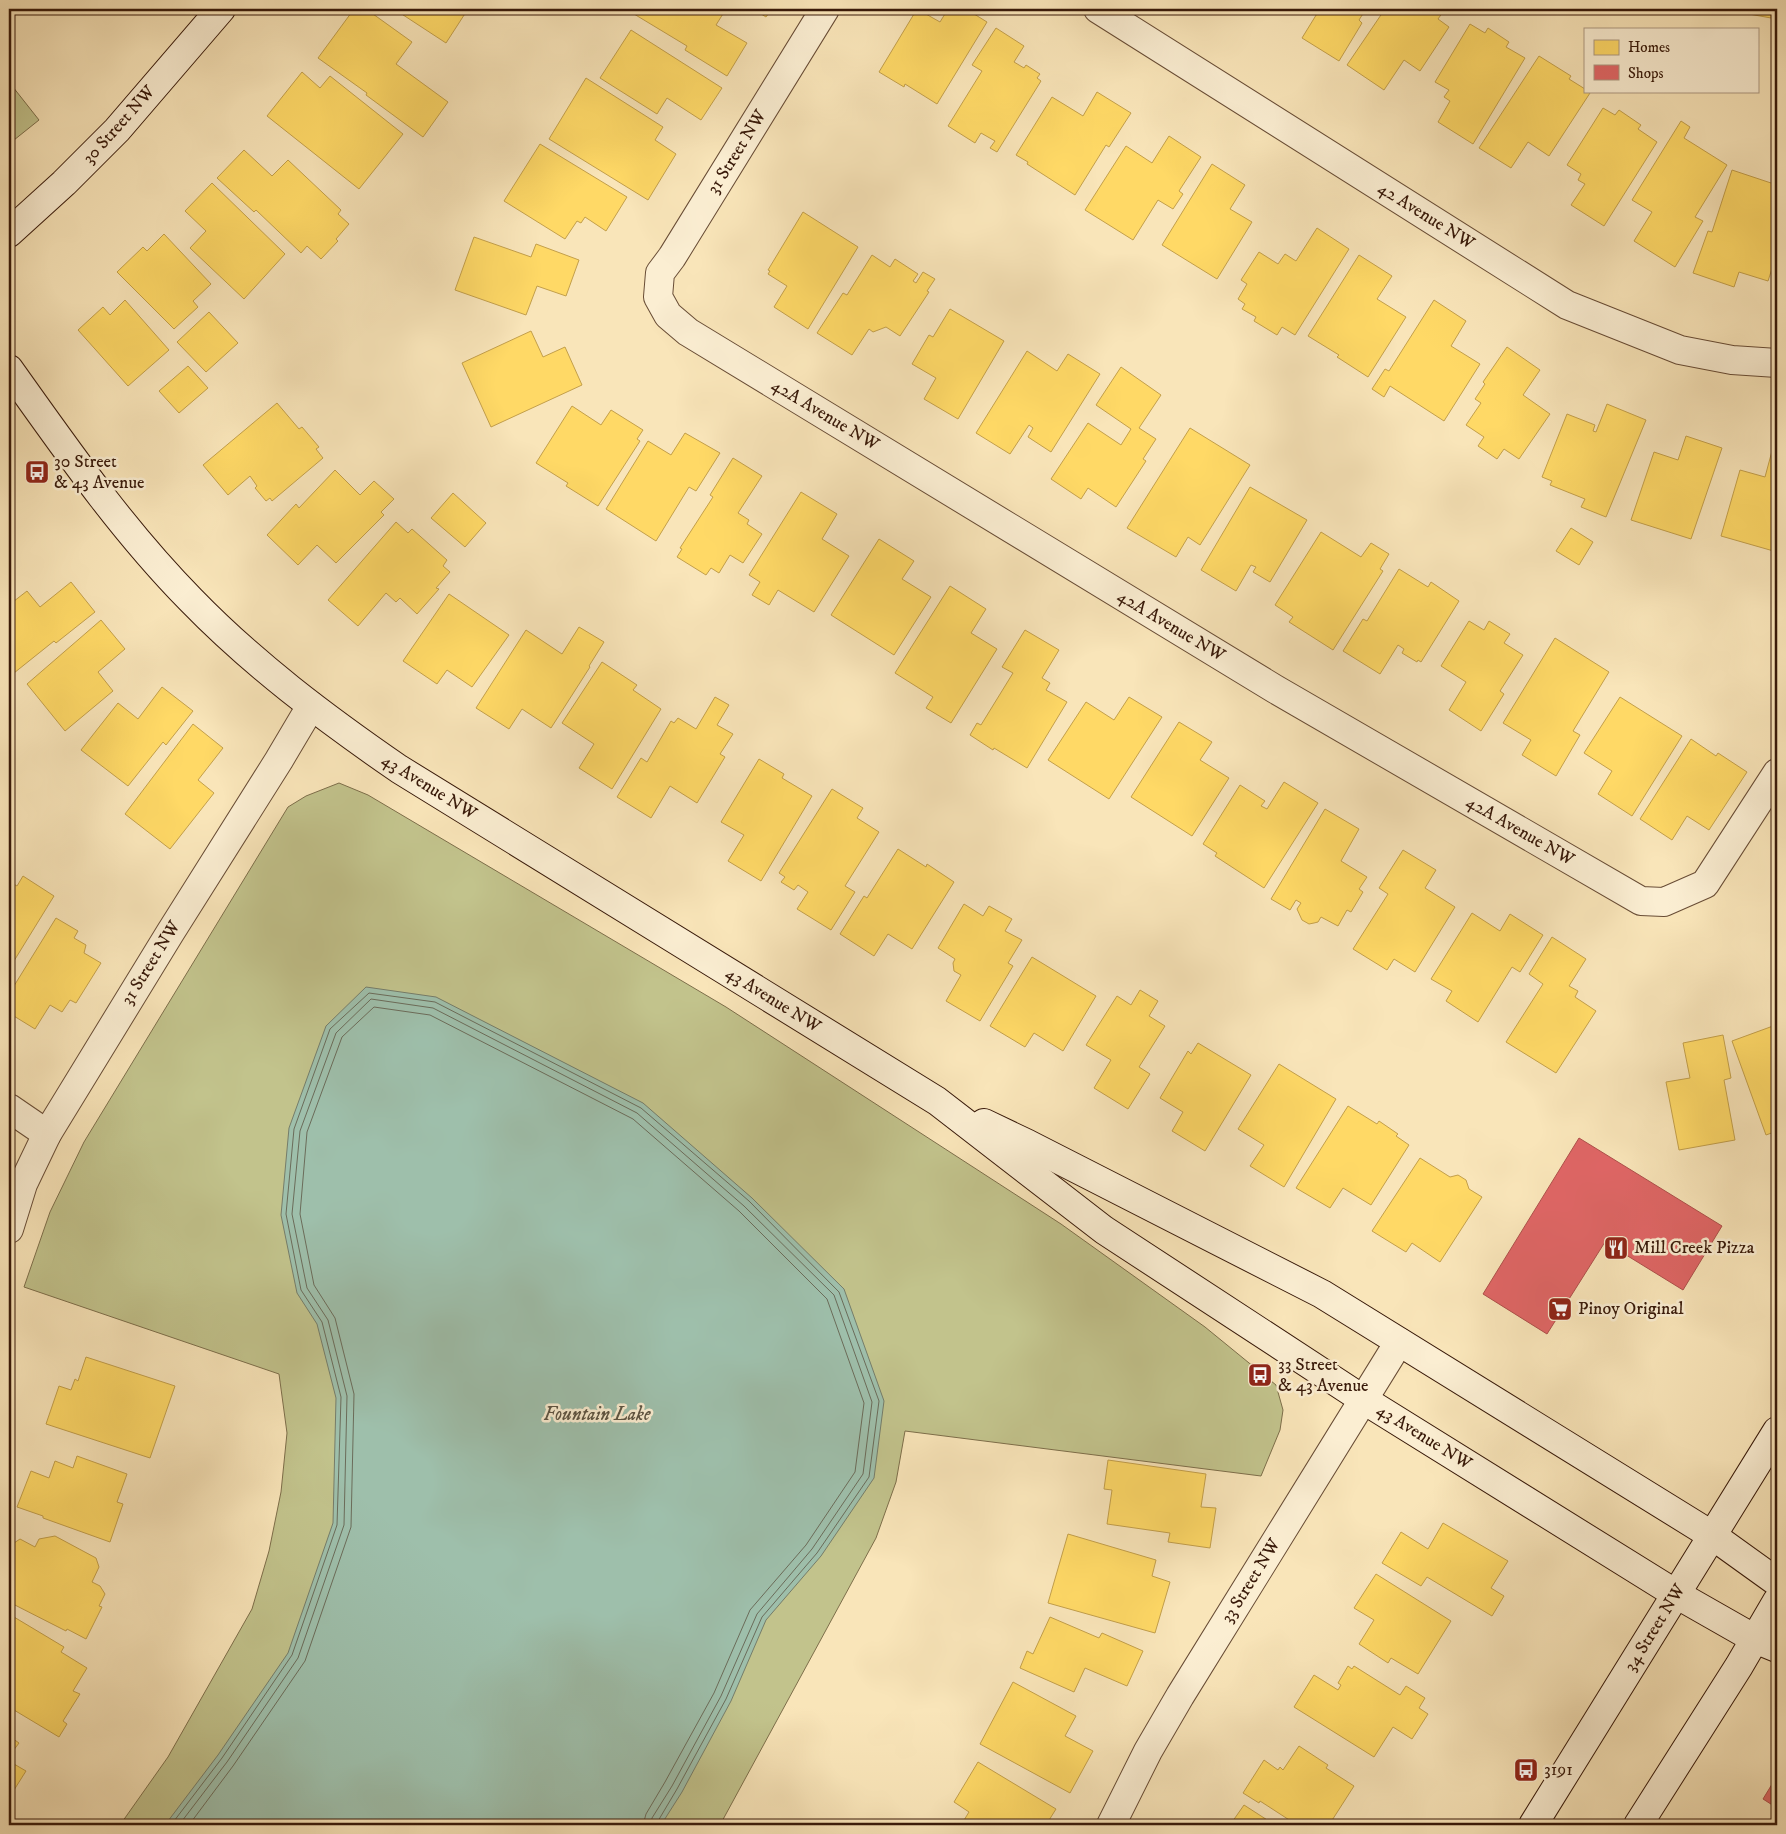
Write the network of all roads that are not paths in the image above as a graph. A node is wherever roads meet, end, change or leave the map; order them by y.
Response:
1 (221, 9) edge
2 (825, 9) edge
3 (1098, 9) edge
4 (9, 233) edge
5 (658, 297) joint
6 (1777, 363) edge
7 (9, 369) edge
8 (311, 706) junction
9 (1777, 773) edge
10 (937, 1101) junction
11 (9, 1108) edge
12 (47, 1134) junction
13 (9, 1229) edge
14 (1399, 1342) junction
15 (1364, 1400) junction
16 (1777, 1431) edge
17 (1713, 1536) junction
18 (1777, 1582) edge
19 (1676, 1594) junction
20 (1777, 1601) edge
21 (1766, 1644) edge
22 (1111, 1825) edge
23 (1533, 1825) edge
24 (1638, 1825) edge

1 - 4 street, 30 Street NW
2 - 5 street, 31 Street NW
3 - 6 street, 42 Avenue NW
5 - 9 street, 42A Avenue NW
7 - 8 street, 43 Avenue NW
8 - 10 street, 43 Avenue NW
8 - 12 street, 31 Street NW
10 - 14 street, 43 Avenue NW
10 - 15 street, 43 Avenue NW
11 - 12 street
12 - 13 street, 31 Street NW
14 - 15 street, 33 Street NW
14 - 17 street, 43 Avenue NW
15 - 19 street, 43 Avenue NW
15 - 22 street, 33 Street NW
16 - 17 street, 34 Street NW
17 - 18 street, 43 Avenue NW
17 - 19 street, 34 Street NW
19 - 21 street, 43 Avenue NW
19 - 23 street, 34 Street NW
20 - 21 street
21 - 24 street

